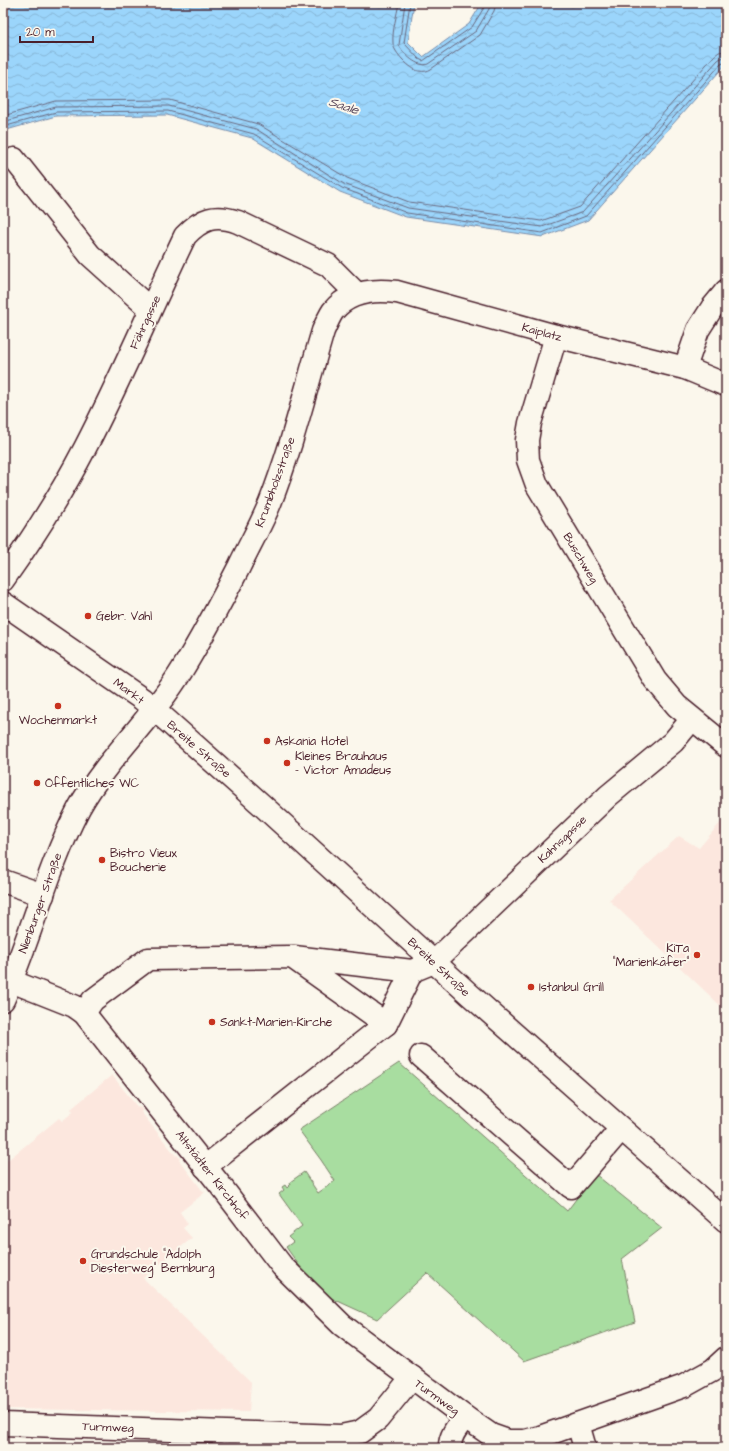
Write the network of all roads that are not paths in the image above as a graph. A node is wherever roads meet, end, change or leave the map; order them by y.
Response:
1 (14, 159) dead end
2 (726, 291) edge
3 (357, 294) junction
4 (150, 309) junction
5 (556, 336) junction
6 (685, 368) junction
7 (726, 385) edge
8 (3, 580) edge
9 (3, 603) edge
10 (154, 709) junction
11 (692, 719) junction
12 (726, 746) edge
13 (76, 803) joint
14 (3, 881) edge
15 (43, 895) junction
16 (292, 957) junction
17 (434, 962) junction
18 (412, 971) junction
19 (7, 991) edge
20 (84, 1013) junction
21 (386, 1024) junction
22 (421, 1056) dead end
23 (621, 1129) junction
24 (205, 1166) junction
25 (726, 1221) edge
26 (726, 1358) edge
27 (412, 1378) junction
28 (465, 1417) junction
29 (3, 1424) edge
30 (578, 1424) junction
31 (450, 1448) edge
32 (584, 1448) edge

1 - 4 street
2 - 6 street
3 - 4 street, Fährgasse
3 - 5 street, Kaiplatz
3 - 10 street, Krumbholzstraße
4 - 8 street, Fährgasse
5 - 6 street, Kaiplatz
5 - 11 street, Buschweg
6 - 7 street, Kaiplatz
9 - 10 street, Markt
10 - 13 street, Markt
10 - 17 street, Breite Straße
11 - 12 street, Buschweg
11 - 17 street, Kahnsgasse
13 - 15 street, Nienburger Straße
14 - 15 street
15 - 19 street, Nienburger Straße
16 - 18 street
16 - 20 street
16 - 21 street
17 - 18 street
17 - 23 street, Breite Straße
18 - 21 street
19 - 20 street, Altstädter Kirchhof
20 - 24 street, Altstädter Kirchhof
21 - 24 street
22 - 23 street
23 - 25 street, Breite Straße
24 - 27 street, Altstädter Kirchhof
26 - 30 street, Turmweg
27 - 28 street, Turmweg
27 - 29 street, Turmweg
28 - 30 street, Turmweg
28 - 31 street
30 - 32 street

